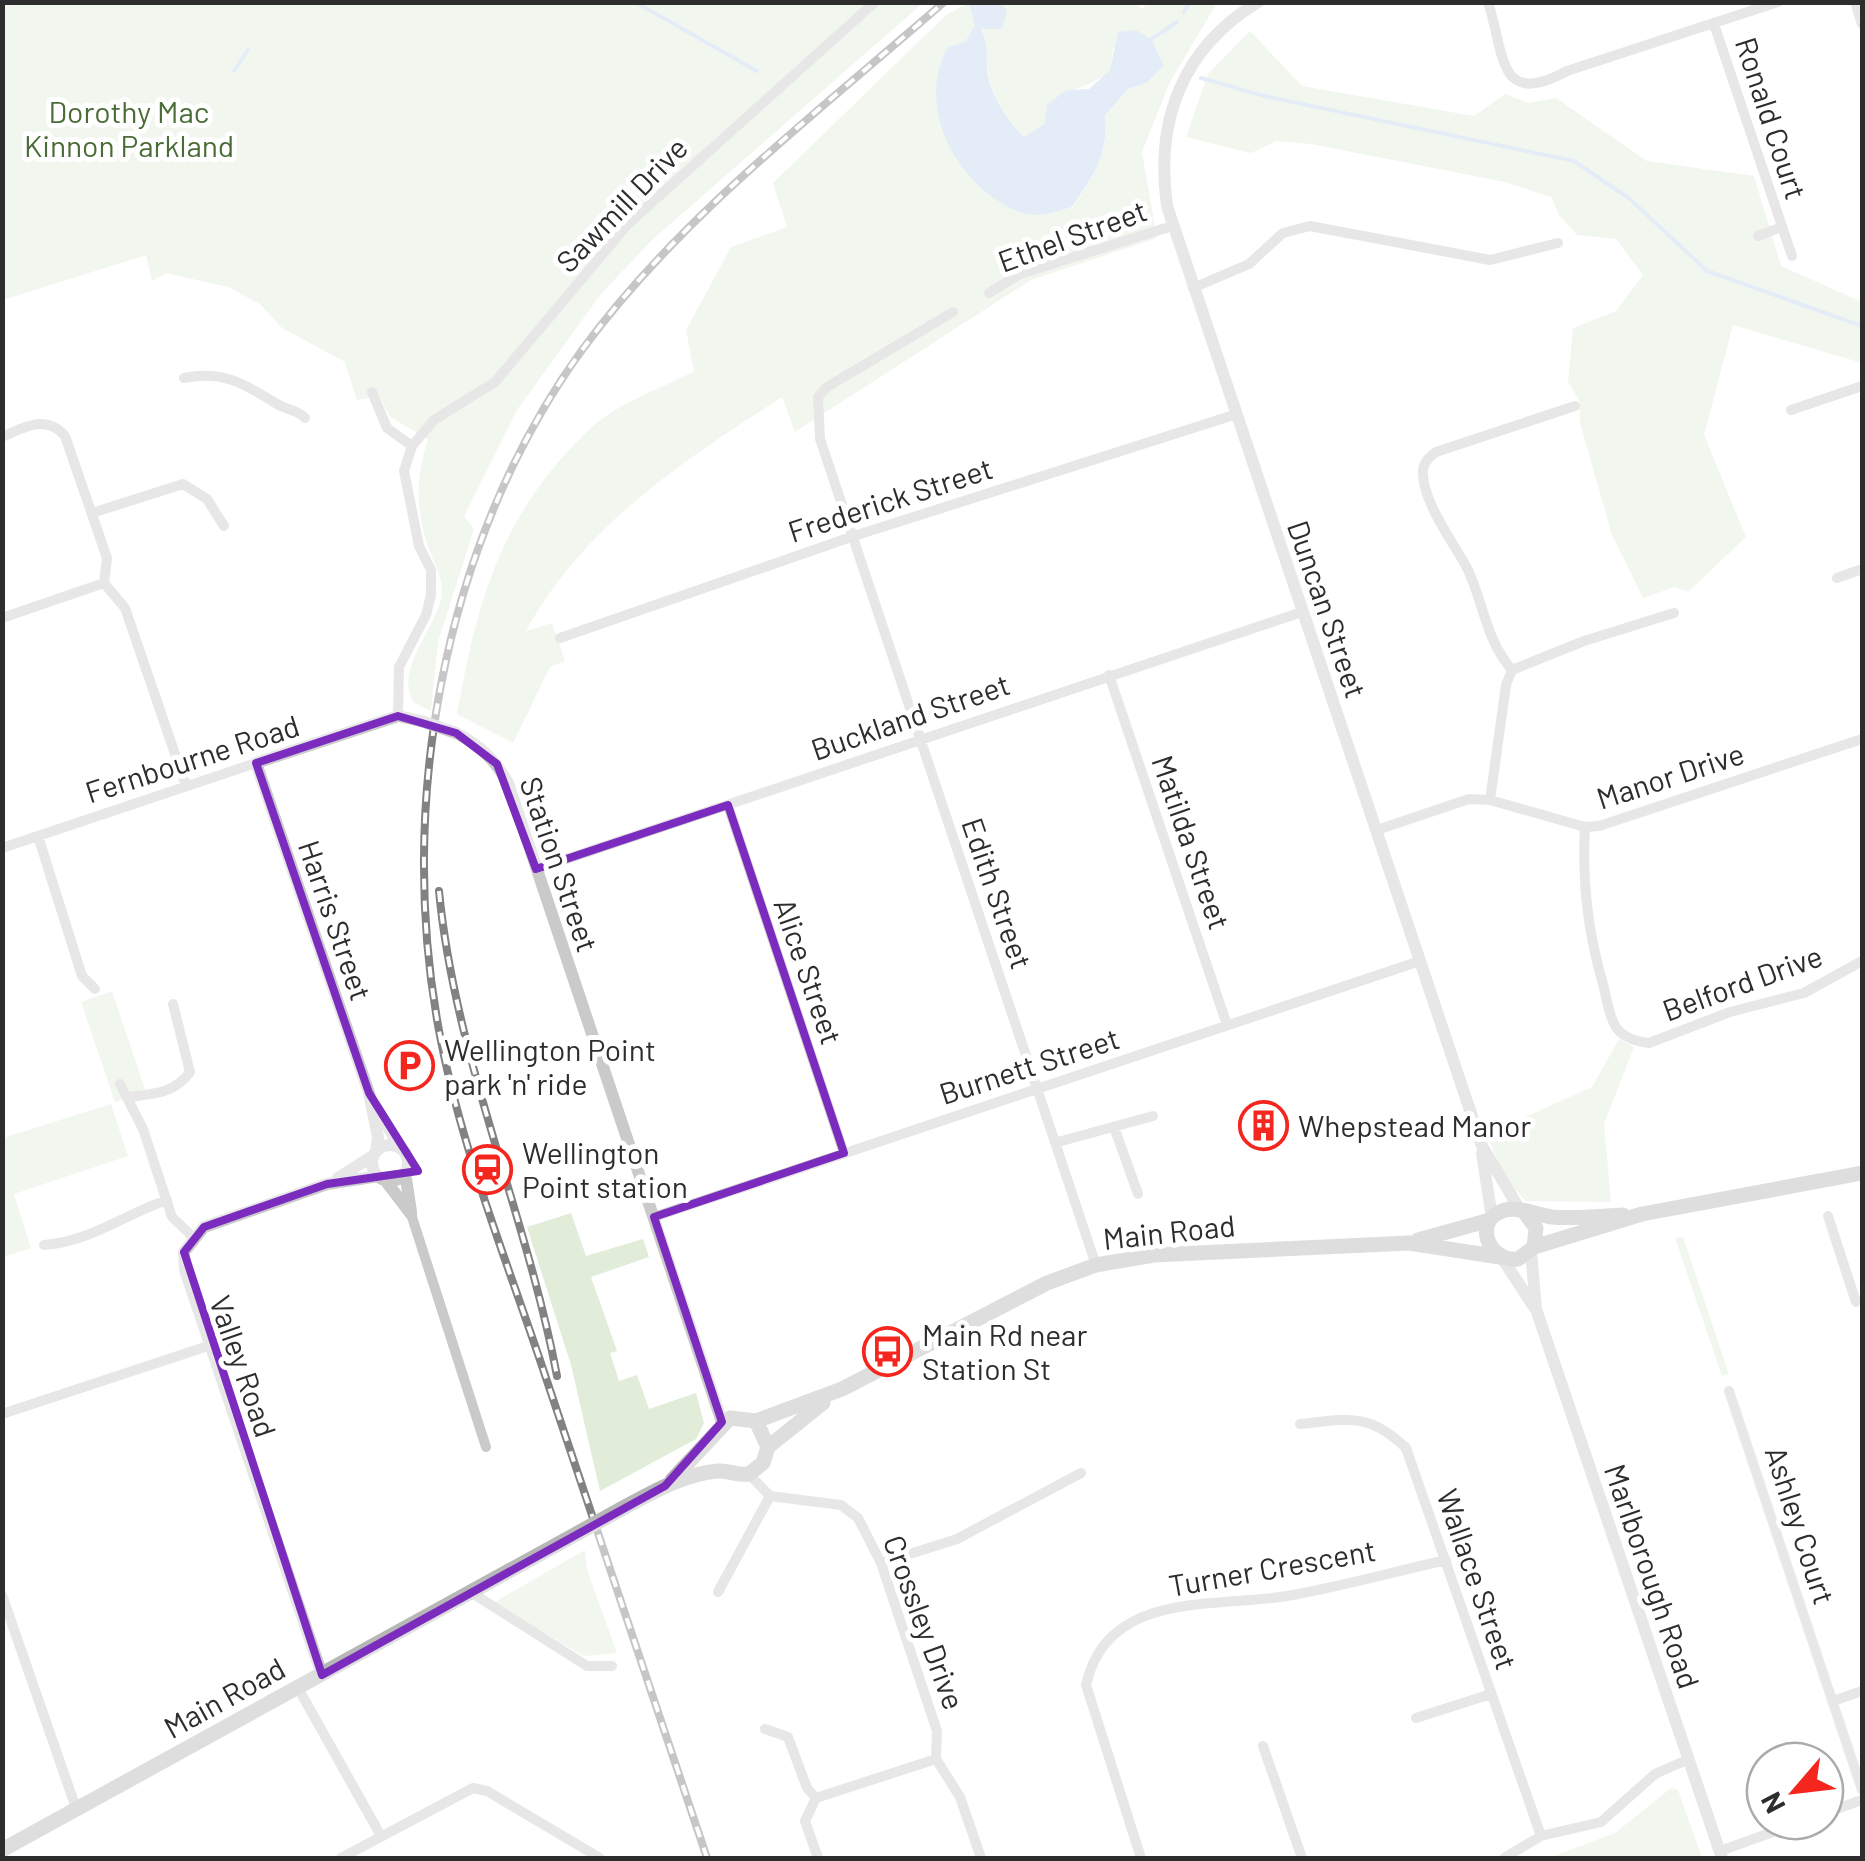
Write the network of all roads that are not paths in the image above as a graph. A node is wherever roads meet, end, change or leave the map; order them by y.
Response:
1 (875, 2) edge
2 (1258, 2) edge
3 (1488, 2) edge
4 (1778, 2) edge
5 (1855, 2) edge
6 (1714, 24) junction
7 (1862, 24) edge
8 (1172, 226) junction
9 (1782, 227) junction
10 (1758, 236) dead end
11 (1558, 243) dead end
12 (1792, 256) dead end
13 (1193, 288) junction
14 (989, 292) dead end
15 (953, 312) dead end
16 (184, 378) dead end
17 (1862, 386) edge
18 (372, 392) dead end
19 (1574, 406) dead end
20 (1791, 410) dead end
21 (1237, 414) junction
22 (305, 418) dead end
23 (2, 436) edge
24 (412, 446) junction
25 (92, 513) junction
26 (224, 526) dead end
27 (854, 536) junction
28 (1862, 569) edge
29 (1837, 578) dead end
30 (104, 583) junction
31 (1302, 612) junction
32 (1674, 613) dead end
33 (2, 618) edge
34 (560, 638) dead end
35 (1512, 670) junction
36 (1109, 675) junction
37 (398, 716) junction
38 (918, 738) junction
39 (1862, 739) edge
40 (256, 763) junction
41 (186, 786) junction
42 (1490, 800) junction
43 (728, 805) junction
44 (1584, 827) junction
45 (1377, 830) junction
46 (38, 836) junction
47 (2, 848) edge
48 (536, 869) junction
49 (1420, 961) junction
50 (1862, 961) edge
51 (95, 989) dead end
52 (172, 1004) dead end
53 (1228, 1024) junction
54 (120, 1084) dead end
55 (1039, 1088) junction
56 (369, 1093) junction
57 (127, 1097) junction
58 (1153, 1116) dead end
59 (1114, 1127) junction
60 (1058, 1142) junction
61 (1482, 1146) junction
62 (400, 1148) junction
63 (844, 1152) junction
64 (375, 1154) junction
65 (406, 1172) junction
66 (1862, 1173) edge
67 (382, 1178) junction
68 (327, 1184) junction
69 (1138, 1194) dead end
70 (167, 1200) junction
71 (1522, 1212) junction
72 (411, 1214) junction
73 (1642, 1214) junction
74 (1828, 1216) dead end
75 (654, 1217) junction
76 (1491, 1219) junction
77 (192, 1236) junction
78 (1409, 1243) junction
79 (44, 1245) dead end
80 (1532, 1249) junction
81 (1501, 1257) junction
82 (1096, 1265) junction
83 (1856, 1302) dead end
84 (1536, 1309) junction
85 (211, 1345) junction
86 (842, 1389) junction
87 (1729, 1391) dead end
88 (2, 1414) edge
89 (722, 1422) junction
90 (756, 1422) junction
91 (1300, 1424) dead end
92 (709, 1444) junction
93 (768, 1446) junction
94 (486, 1447) dead end
95 (722, 1470) junction
96 (1081, 1473) dead end
97 (749, 1474) junction
98 (665, 1486) junction
99 (770, 1496) junction
100 (1446, 1560) junction
101 (881, 1563) junction
102 (718, 1592) dead end
103 (472, 1593) junction
104 (2, 1595) edge
105 (612, 1666) dead end
106 (322, 1676) junction
107 (298, 1688) junction
108 (1862, 1691) edge
109 (1491, 1694) junction
110 (1833, 1701) junction
111 (1416, 1718) dead end
112 (765, 1730) dead end
113 (1264, 1746) dead end
114 (936, 1759) junction
115 (1688, 1759) junction
116 (1862, 1790) edge
117 (816, 1798) junction
118 (76, 1808) junction
119 (381, 1836) junction
120 (1541, 1836) junction
121 (1755, 1841) edge
122 (2, 1850) edge
123 (1721, 1855) edge
124 (341, 1858) edge
125 (600, 1858) edge
126 (818, 1858) edge
127 (981, 1858) edge
128 (1141, 1858) edge
129 (1302, 1858) edge
130 (1504, 1858) edge

1 - 24 street, Sawmill Drive
2 - 8 street, Duncan Street
3 - 6 street
4 - 6 street
5 - 7 street
6 - 9 street, Ronald Court
8 - 13 street, Duncan Street
8 - 14 street, Ethel Street
9 - 10 street, Ronald Court
9 - 12 street, Ronald Court
11 - 13 street
13 - 21 street, Duncan Street
15 - 27 street, Edith Street
16 - 22 street
17 - 20 street
18 - 24 street
19 - 35 street
21 - 27 street, Frederick Street
21 - 31 street, Duncan Street
23 - 25 street
24 - 37 street
25 - 26 street
25 - 30 street
27 - 34 street, Frederick Street
27 - 38 street, Edith Street
28 - 29 street
30 - 33 street
30 - 41 street
31 - 36 street, Buckland Street
31 - 45 street, Duncan Street
32 - 35 street
35 - 42 street
36 - 38 street, Buckland Street
36 - 53 street, Matilda Street
37 - 40 street, Fernbourne Road
37 - 48 street, Station Street, bridge
38 - 43 street, Buckland Street
38 - 55 street, Edith Street
39 - 44 street, Manor Drive
40 - 41 street, Fernbourne Road
40 - 56 street, Harris Street
41 - 46 street, Fernbourne Road
42 - 44 street, Manor Drive
42 - 45 street, Manor Drive
43 - 48 street, Buckland Street
43 - 63 street, Alice Street
44 - 50 street, Belford Drive
45 - 49 street, Duncan Street
46 - 47 street, Fernbourne Road
46 - 51 street
48 - 75 street, Station Street
49 - 53 street, Burnett Street
49 - 61 street, Duncan Street
52 - 57 street
53 - 55 street, Burnett Street
54 - 57 street
55 - 60 street, Edith Street
55 - 63 street, Burnett Street
56 - 62 street, Harris Street
56 - 64 street, Harris Street
57 - 70 street
58 - 59 street
59 - 60 street
59 - 69 street
60 - 82 street, Edith Street
61 - 71 street, Duncan Street
61 - 76 street, Duncan Street
62 - 64 street
62 - 65 street
63 - 75 street, Burnett Street
64 - 67 street
64 - 68 street
65 - 67 street
65 - 72 street
66 - 73 main road
67 - 68 street
67 - 72 street
68 - 77 street
70 - 77 street
70 - 79 street
71 - 73 main road
71 - 76 main road
71 - 80 main road
72 - 94 street
73 - 80 main road
74 - 83 street
75 - 89 street, Station Street
76 - 78 main road, Main Road
76 - 81 main road
77 - 85 street, Valley Road
78 - 81 main road, Main Road
78 - 82 main road, Main Road
80 - 81 main road
80 - 84 street, Marlborough Road
81 - 84 street, Marlborough Road
82 - 86 main road, Main Road
84 - 115 street, Marlborough Road
85 - 88 street
85 - 106 street, Valley Road
86 - 90 main road, Main Road
86 - 93 main road, Main Road
87 - 110 street, Ashley Court
89 - 90 main road, Main Road
89 - 92 main road, Main Road
90 - 93 main road
91 - 100 street, Wallace Street
92 - 95 main road
92 - 98 main road, Main Road
93 - 97 main road, Main Road
95 - 97 main road, Main Road
95 - 98 main road, Main Road
96 - 101 street
97 - 99 street
98 - 103 main road, Main Road, bridge
99 - 101 street, Crossley Drive
99 - 102 street
100 - 109 street, Wallace Street
100 - 128 street, Turner Crescent
101 - 114 street, Crossley Drive
103 - 105 street
103 - 106 main road, Main Road
104 - 118 street
106 - 107 main road, Main Road
107 - 118 main road, Main Road
107 - 119 street
108 - 110 street
109 - 111 street
109 - 120 street, Wallace Street
110 - 116 street, Ashley Court
112 - 117 street
113 - 129 street
114 - 117 street
114 - 127 street, Crossley Drive
115 - 120 street
115 - 123 street, Marlborough Road
117 - 126 street
118 - 122 main road, Main Road
119 - 124 street
119 - 125 street
120 - 130 street
121 - 123 street

